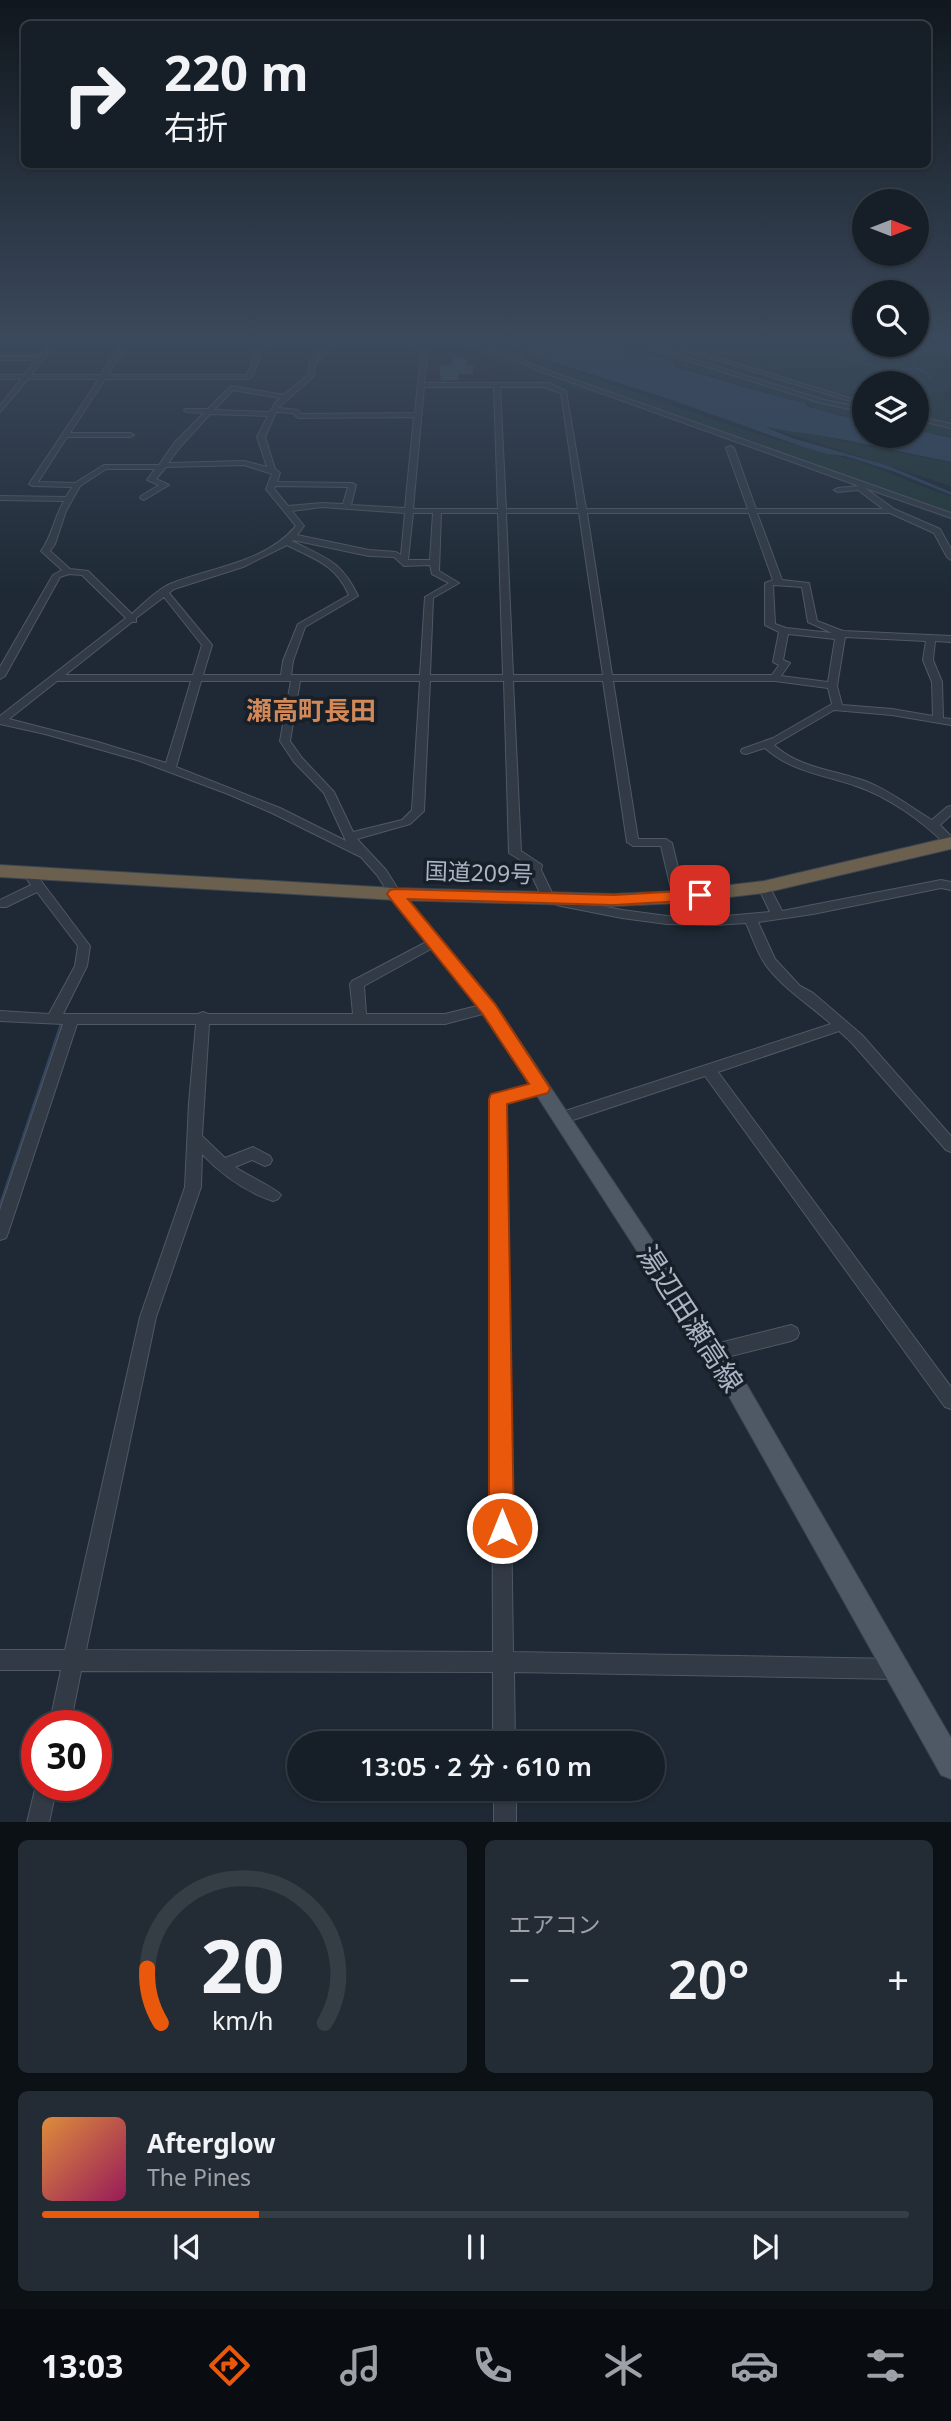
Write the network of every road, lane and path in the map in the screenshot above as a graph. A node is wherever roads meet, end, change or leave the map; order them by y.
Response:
1 (73, 424) edge
2 (198, 424) edge
3 (267, 424) edge
4 (416, 424) edge
5 (499, 424) edge
6 (569, 424) edge
7 (691, 424) edge
8 (66, 435) junction
9 (130, 436) dead end
10 (730, 447) dead end
11 (162, 466) junction
12 (272, 470) junction
13 (272, 484) junction
14 (77, 485) junction
15 (838, 490) dead end
16 (0, 498) edge
17 (144, 498) dead end
18 (69, 499) junction
19 (346, 507) junction
20 (286, 509) junction
21 (752, 510) junction
22 (410, 511) junction
23 (437, 511) junction
24 (502, 511) junction
25 (582, 511) junction
26 (891, 511) junction
27 (951, 516) edge
28 (290, 539) junction
29 (951, 557) edge
30 (434, 562) junction
31 (404, 563) junction
32 (68, 571) junction
33 (778, 582) junction
34 (166, 594) junction
35 (133, 620) junction
36 (784, 631) junction
37 (840, 635) junction
38 (931, 639) junction
39 (951, 639) edge
40 (0, 676) edge
41 (57, 678) junction
42 (196, 678) junction
43 (291, 678) junction
44 (424, 678) junction
45 (508, 678) junction
46 (608, 678) junction
47 (775, 678) junction
48 (832, 686) junction
49 (838, 709) junction
50 (0, 721) edge
51 (938, 721) junction
52 (951, 722) edge
53 (951, 735) edge
54 (767, 744) junction
55 (746, 751) dead end
56 (170, 768) junction
57 (951, 809) edge
58 (933, 825) junction
59 (349, 837) junction
60 (951, 843) edge
61 (362, 854) junction
62 (0, 871) edge
63 (34, 879) junction
64 (951, 886) edge
65 (764, 887) junction
66 (395, 894) junction
67 (679, 897) junction
68 (546, 899) junction
69 (2, 904) dead end
70 (778, 915) junction
71 (750, 919) junction
72 (434, 942) junction
73 (489, 1008) junction
74 (0, 1016) edge
75 (203, 1017) junction
76 (54, 1018) junction
77 (72, 1018) junction
78 (360, 1018) junction
79 (842, 1025) junction
80 (708, 1069) junction
81 (541, 1088) junction
82 (561, 1118) junction
83 (195, 1138) junction
84 (951, 1146) edge
85 (265, 1160) dead end
86 (222, 1166) junction
87 (273, 1195) dead end
88 (0, 1233) edge
89 (791, 1333) dead end
90 (715, 1352) junction
91 (951, 1401) edge
92 (0, 1660) edge
93 (74, 1661) junction
94 (503, 1662) junction
95 (896, 1669) junction
96 (63, 1710) edge
97 (504, 1731) edge
98 (951, 1765) edge
99 (43, 1801) edge
100 (505, 1801) edge
101 (38, 1822) edge
102 (505, 1822) edge

1 - 8 street
2 - 11 street
3 - 12 street
4 - 22 street
5 - 24 street
6 - 25 street
7 - 27 street
8 - 9 street
8 - 14 street
10 - 21 street
11 - 12 street
11 - 14 street
11 - 17 street
12 - 13 street
13 - 19 street
13 - 20 street
14 - 18 street
15 - 26 street
16 - 18 street
18 - 32 street
19 - 20 street
19 - 22 street
20 - 28 street
21 - 25 street
21 - 26 street
21 - 33 street
22 - 23 street
22 - 31 street
23 - 24 street
23 - 30 street
24 - 25 street
24 - 45 street
25 - 46 street
26 - 29 street
28 - 31 street
28 - 34 street
28 - 43 street
30 - 31 street
30 - 44 street
32 - 35 street
32 - 40 street
33 - 36 street
33 - 37 street
34 - 35 street
34 - 42 street
35 - 41 street
36 - 37 street
36 - 47 street
37 - 38 street
37 - 48 street
38 - 39 street
38 - 51 street
41 - 42 street
41 - 50 street
42 - 43 street
42 - 56 street
43 - 44 street
43 - 59 street
44 - 45 street
44 - 59 street
45 - 46 street
45 - 68 street
46 - 47 street
46 - 67 street
47 - 48 street
48 - 49 street
49 - 51 street
49 - 54 street
50 - 56 street
51 - 52 street
51 - 53 street
54 - 55 street
54 - 58 street
56 - 61 street
57 - 58 street
58 - 60 street
59 - 61 street
60 - 65 highway, 国道209号
61 - 66 street
62 - 63 highway, 国道209号
63 - 66 highway, 国道209号
63 - 69 street
63 - 76 street
64 - 70 street
65 - 67 highway, 国道209号
65 - 70 street
66 - 68 highway, 国道209号
66 - 72 main road, 湯辺田瀬高線
67 - 68 highway, 国道209号
68 - 71 street
70 - 71 street
71 - 79 street
72 - 73 main road, 湯辺田瀬高線
72 - 78 street
73 - 78 street
73 - 81 main road, 湯辺田瀬高線
74 - 76 street
75 - 77 street
75 - 78 street
75 - 83 street
76 - 77 street
77 - 88 street
79 - 80 street
79 - 84 street
80 - 82 street
80 - 91 street
81 - 82 main road, 湯辺田瀬高線
81 - 94 street
82 - 90 main road, 湯辺田瀬高線
83 - 86 street
83 - 93 street
85 - 86 street
86 - 87 street
89 - 90 street
90 - 95 main road, 湯辺田瀬高線
92 - 93 street
93 - 94 street
93 - 96 street
94 - 95 street
94 - 97 street
95 - 98 main road, 湯辺田瀬高線
99 - 101 street
100 - 102 street

